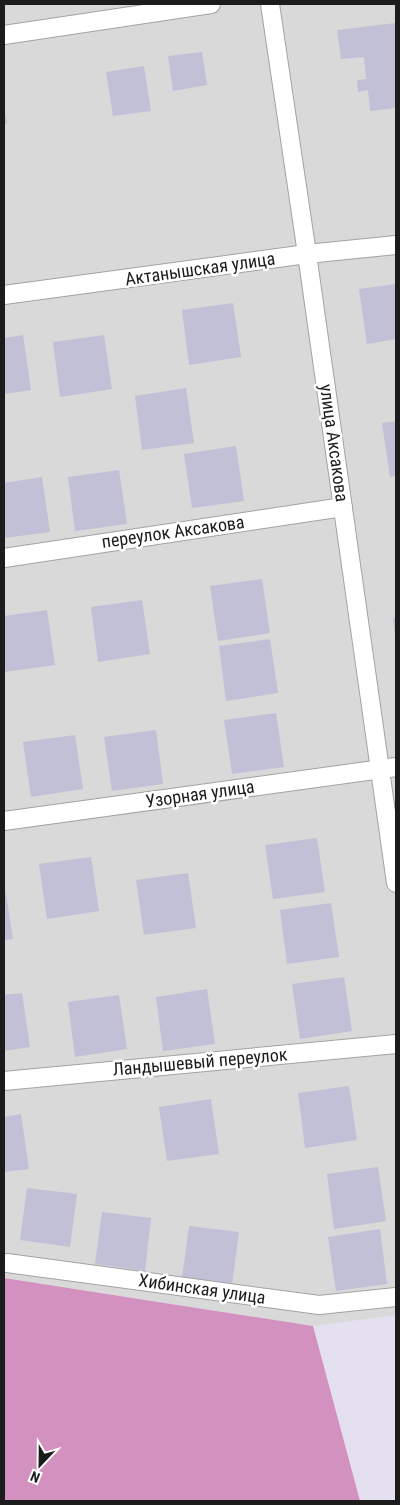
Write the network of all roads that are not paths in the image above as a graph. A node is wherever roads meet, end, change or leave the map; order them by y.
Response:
1 (211, 4) edge
2 (270, 4) edge
3 (4, 35) edge
4 (396, 245) edge
5 (307, 254) junction
6 (4, 295) edge
7 (343, 507) junction
8 (4, 558) edge
9 (388, 769) edge
10 (4, 821) edge
11 (396, 883) edge
12 (396, 1044) edge
13 (4, 1081) edge
14 (7, 1263) dead end
15 (396, 1297) edge

1 - 3 street
2 - 5 street, улица Аксакова
4 - 5 street, Актанышская улица
5 - 6 street, Актанышская улица
5 - 7 street, улица Аксакова
7 - 8 street, переулок Аксакова
7 - 9 street, улица Аксакова
9 - 10 street, Узорная улица
9 - 11 street, улица Аксакова
12 - 13 street, Ландышевый переулок
14 - 15 street, Хибинская улица

